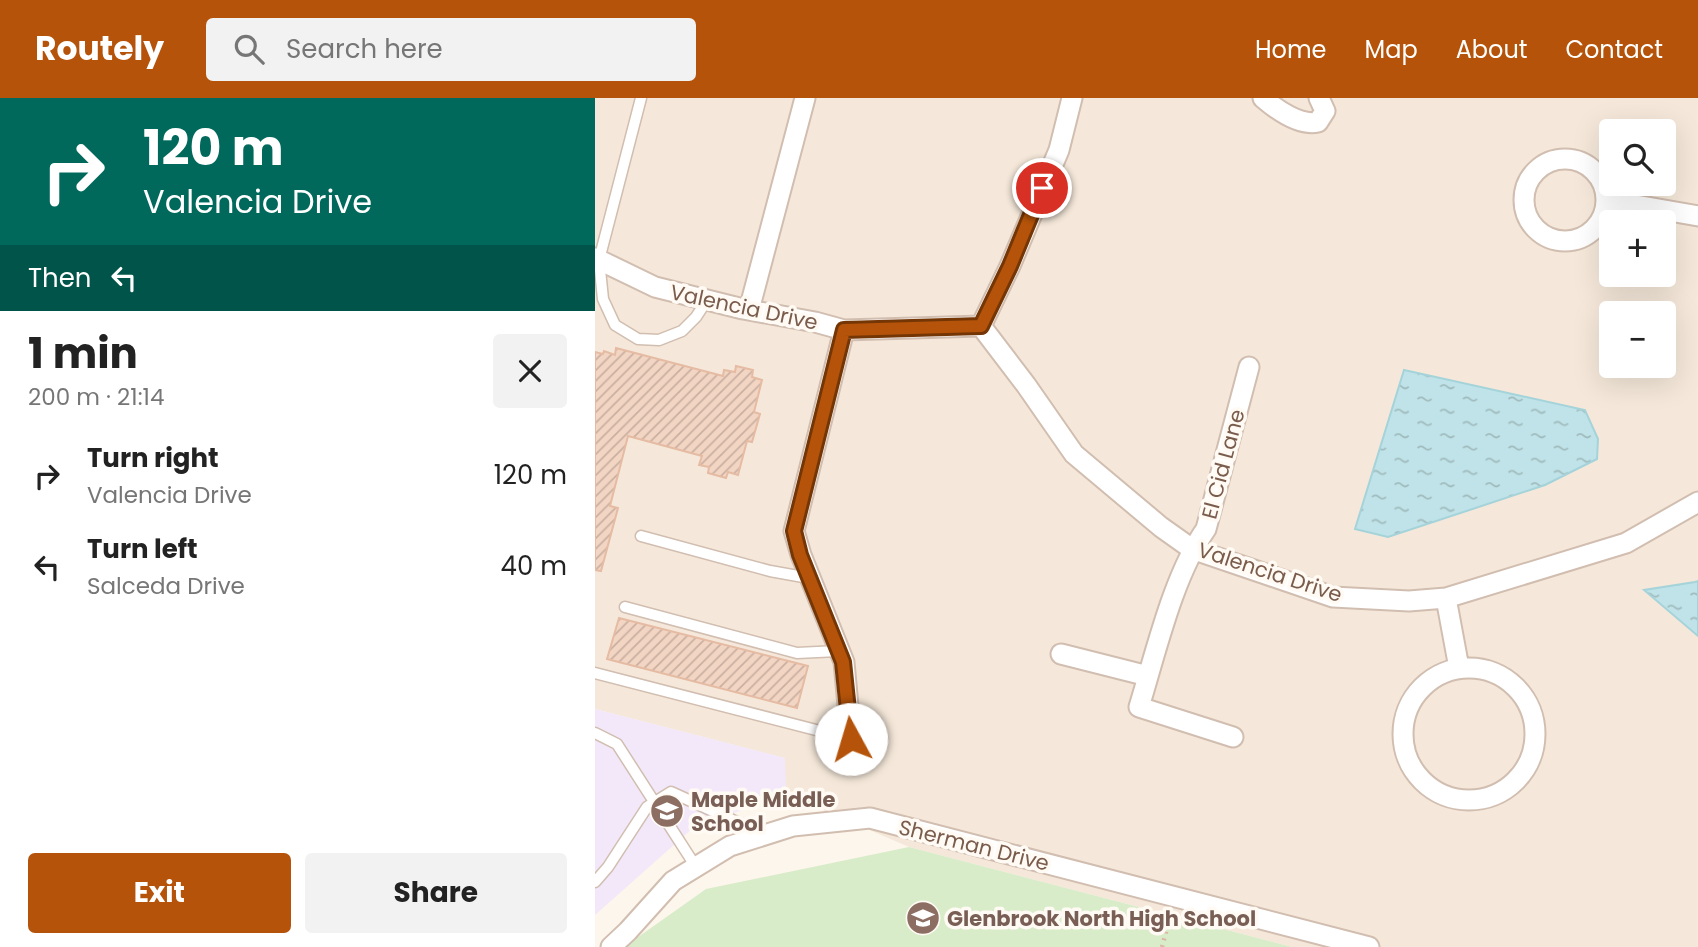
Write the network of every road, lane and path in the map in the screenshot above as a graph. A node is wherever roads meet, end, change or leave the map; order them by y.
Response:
1 (641, 98) edge
2 (805, 98) edge
3 (1072, 98) edge
4 (1263, 98) edge
5 (1319, 98) edge
6 (1607, 200) junction
7 (1698, 216) edge
8 (597, 259) edge
9 (707, 300) junction
10 (750, 310) junction
11 (981, 326) junction
12 (844, 330) junction
13 (1249, 367) dead end
14 (1698, 502) edge
15 (641, 536) dead end
16 (1192, 548) junction
17 (810, 578) junction
18 (1446, 598) junction
19 (625, 607) dead end
20 (838, 651) junction
21 (1061, 654) dead end
22 (1459, 668) junction
23 (595, 673) edge
24 (1148, 676) junction
25 (595, 733) edge
26 (1233, 737) dead end
27 (851, 739) joint
28 (655, 803) junction
29 (765, 835) junction
30 (696, 867) junction
31 (595, 881) edge
32 (1176, 897) junction
33 (611, 947) edge
34 (1162, 947) edge
35 (1369, 947) edge

1 - 8 lane
2 - 10 street
3 - 11 street
4 - 5 street
6 - 6 street
6 - 7 street
8 - 9 street, Valencia Drive
8 - 9 lane
9 - 10 street, Valencia Drive
10 - 12 street, Valencia Drive
11 - 12 street, Valencia Drive
11 - 16 street, Valencia Drive
12 - 17 street
13 - 16 street, El Cid Lane
14 - 18 street, Valencia Drive
15 - 17 lane
16 - 18 street, Valencia Drive
16 - 24 street, El Cid Lane
17 - 20 street
18 - 22 street
19 - 20 lane
20 - 27 street
21 - 24 street
22 - 22 street
23 - 27 lane
24 - 26 street, El Cid Lane
25 - 28 lane
28 - 29 lane
28 - 30 lane
28 - 31 lane
29 - 30 street, Sherman Drive
29 - 32 street, Sherman Drive
30 - 33 street, Sherman Drive
32 - 34 path
32 - 35 street, Sherman Drive

